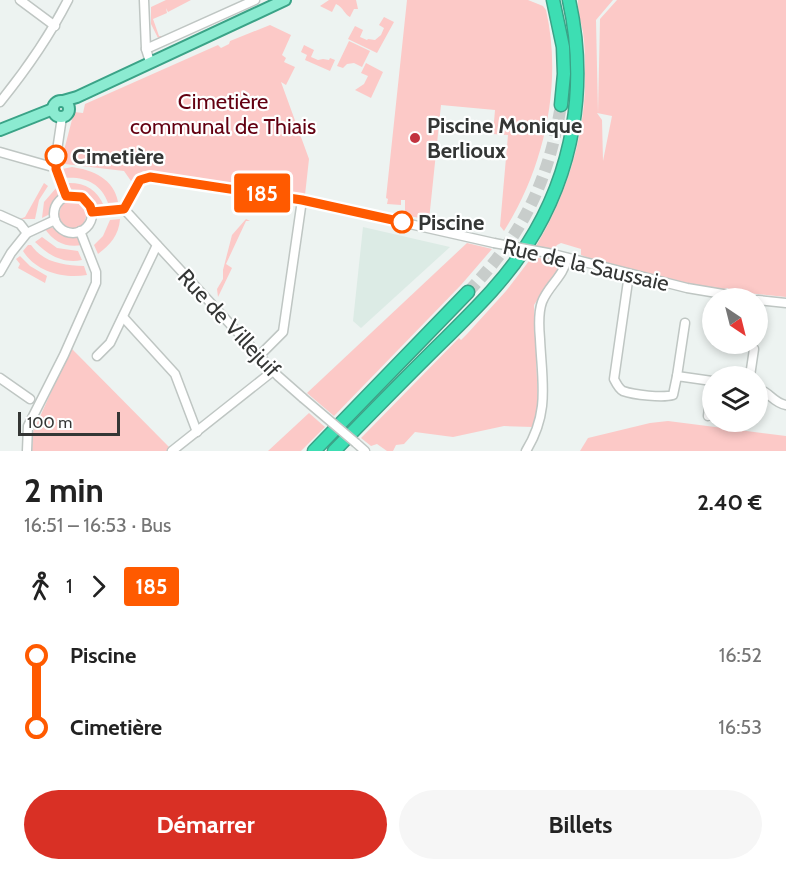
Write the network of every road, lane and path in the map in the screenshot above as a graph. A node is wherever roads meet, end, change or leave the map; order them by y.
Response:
1 (20, 0) edge
2 (68, 0) edge
3 (255, 0) edge
4 (285, 0) edge
5 (553, 0) edge
6 (568, 0) edge
7 (146, 1) edge
8 (55, 26) junction
9 (146, 49) junction
10 (150, 62) junction
11 (0, 102) edge
12 (561, 105) tunnel mouth
13 (65, 109) junction
14 (0, 130) edge
15 (0, 152) edge
16 (55, 164) junction
17 (66, 196) junction
18 (302, 200) junction
19 (124, 209) junction
20 (92, 212) junction
21 (0, 215) edge
22 (55, 220) junction
23 (80, 231) junction
24 (27, 233) junction
25 (157, 245) junction
26 (567, 258) junction
27 (0, 272) edge
28 (629, 274) junction
29 (702, 290) edge
30 (468, 292) tunnel mouth
31 (768, 301) edge
32 (786, 303) edge
33 (123, 316) junction
34 (684, 323) dead end
35 (97, 356) dead end
36 (259, 356) junction
37 (273, 371) junction
38 (677, 376) junction
39 (0, 378) edge
40 (702, 381) edge
41 (768, 394) edge
42 (30, 399) dead end
43 (786, 405) edge
44 (197, 432) junction
45 (27, 451) edge
46 (172, 451) edge
47 (314, 451) edge
48 (333, 451) edge
49 (365, 451) edge
50 (526, 451) edge

1 - 8 street
2 - 8 street
3 - 9 street
4 - 10 main road
5 - 12 highway
6 - 48 highway
7 - 9 street
8 - 11 street
9 - 10 street
10 - 13 main road
13 - 14 main road
13 - 16 street
15 - 16 street
16 - 17 street
17 - 20 street
17 - 22 street
18 - 19 street, Rue de la Saussaie
18 - 26 street, Rue de la Saussaie, bridge
18 - 36 street
19 - 20 street
19 - 25 street, Rue de Villejuif
20 - 23 street
21 - 24 street
22 - 23 street
22 - 24 street
23 - 45 street
24 - 27 street
25 - 33 street
25 - 36 street, Rue de Villejuif
26 - 28 street, Rue de la Saussaie
26 - 50 street
28 - 29 street, Rue de la Saussaie
28 - 38 street
30 - 47 highway
31 - 32 street
33 - 35 street
33 - 44 street
34 - 38 street
36 - 37 street, Rue de Villejuif
37 - 44 street
37 - 49 street, Rue de Villejuif, bridge
38 - 40 street
39 - 42 street
41 - 43 street
44 - 46 street

